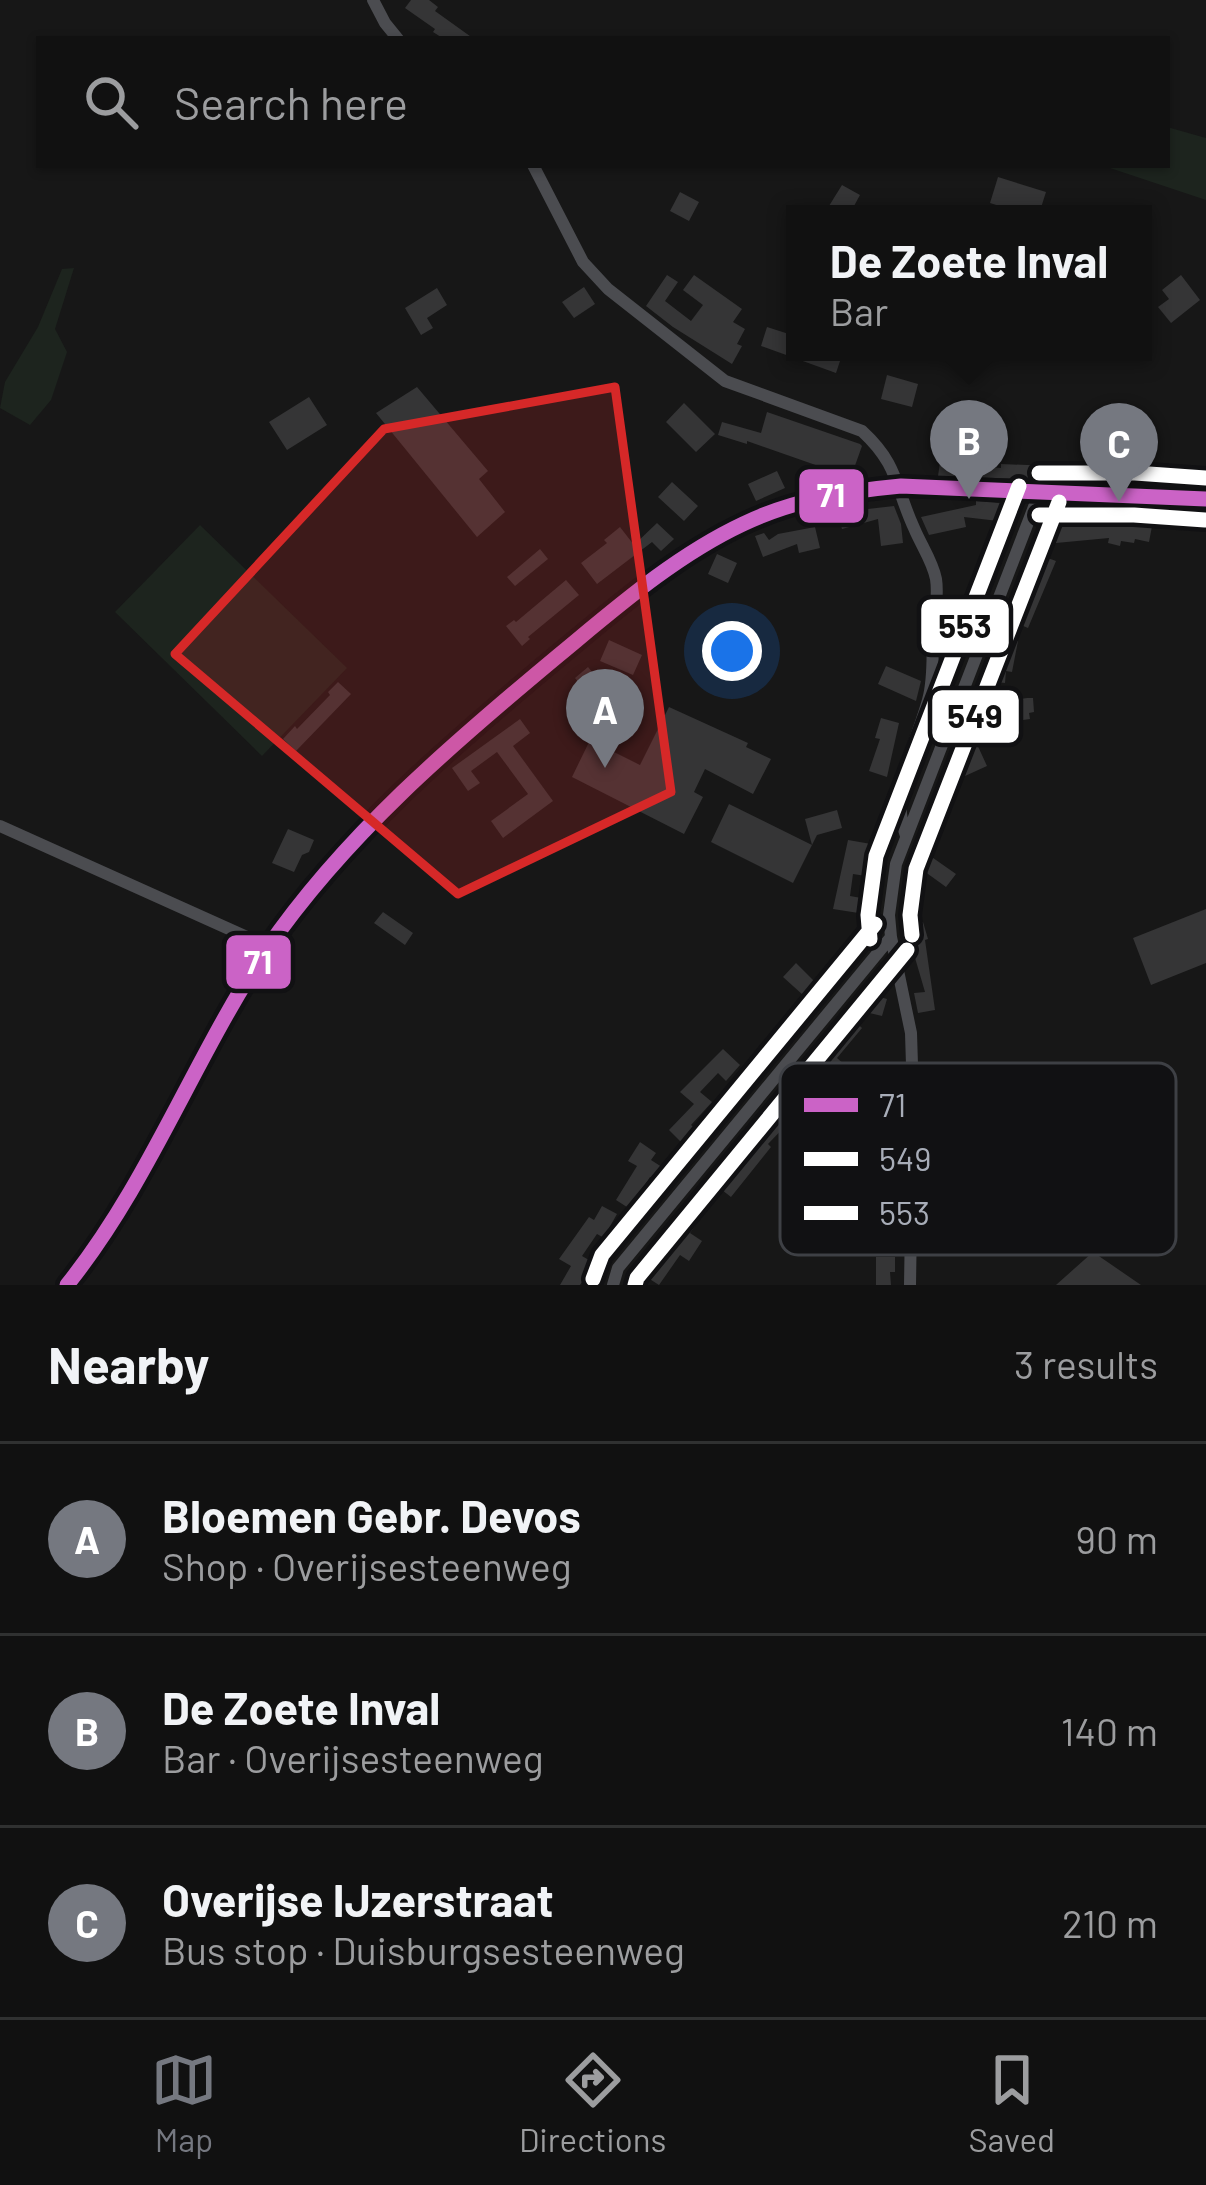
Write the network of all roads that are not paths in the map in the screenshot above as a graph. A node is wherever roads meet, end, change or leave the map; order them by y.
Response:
1 (373, 0) edge
2 (396, 36) edge
3 (535, 168) edge
4 (901, 486) junction
5 (1040, 494) junction
6 (1206, 499) edge
7 (0, 826) edge
8 (906, 836) junction
9 (891, 937) junction
10 (269, 947) junction
11 (787, 1063) edge
12 (912, 1063) edge
13 (780, 1072) edge
14 (911, 1255) edge
15 (68, 1285) edge
16 (613, 1285) edge
17 (910, 1285) edge

1 - 2 street
3 - 4 street
4 - 5 street
4 - 8 street
4 - 10 street
5 - 6 street
5 - 8 street
7 - 10 street
8 - 9 street
9 - 11 street
9 - 12 street
10 - 15 street
13 - 16 street
14 - 17 street

